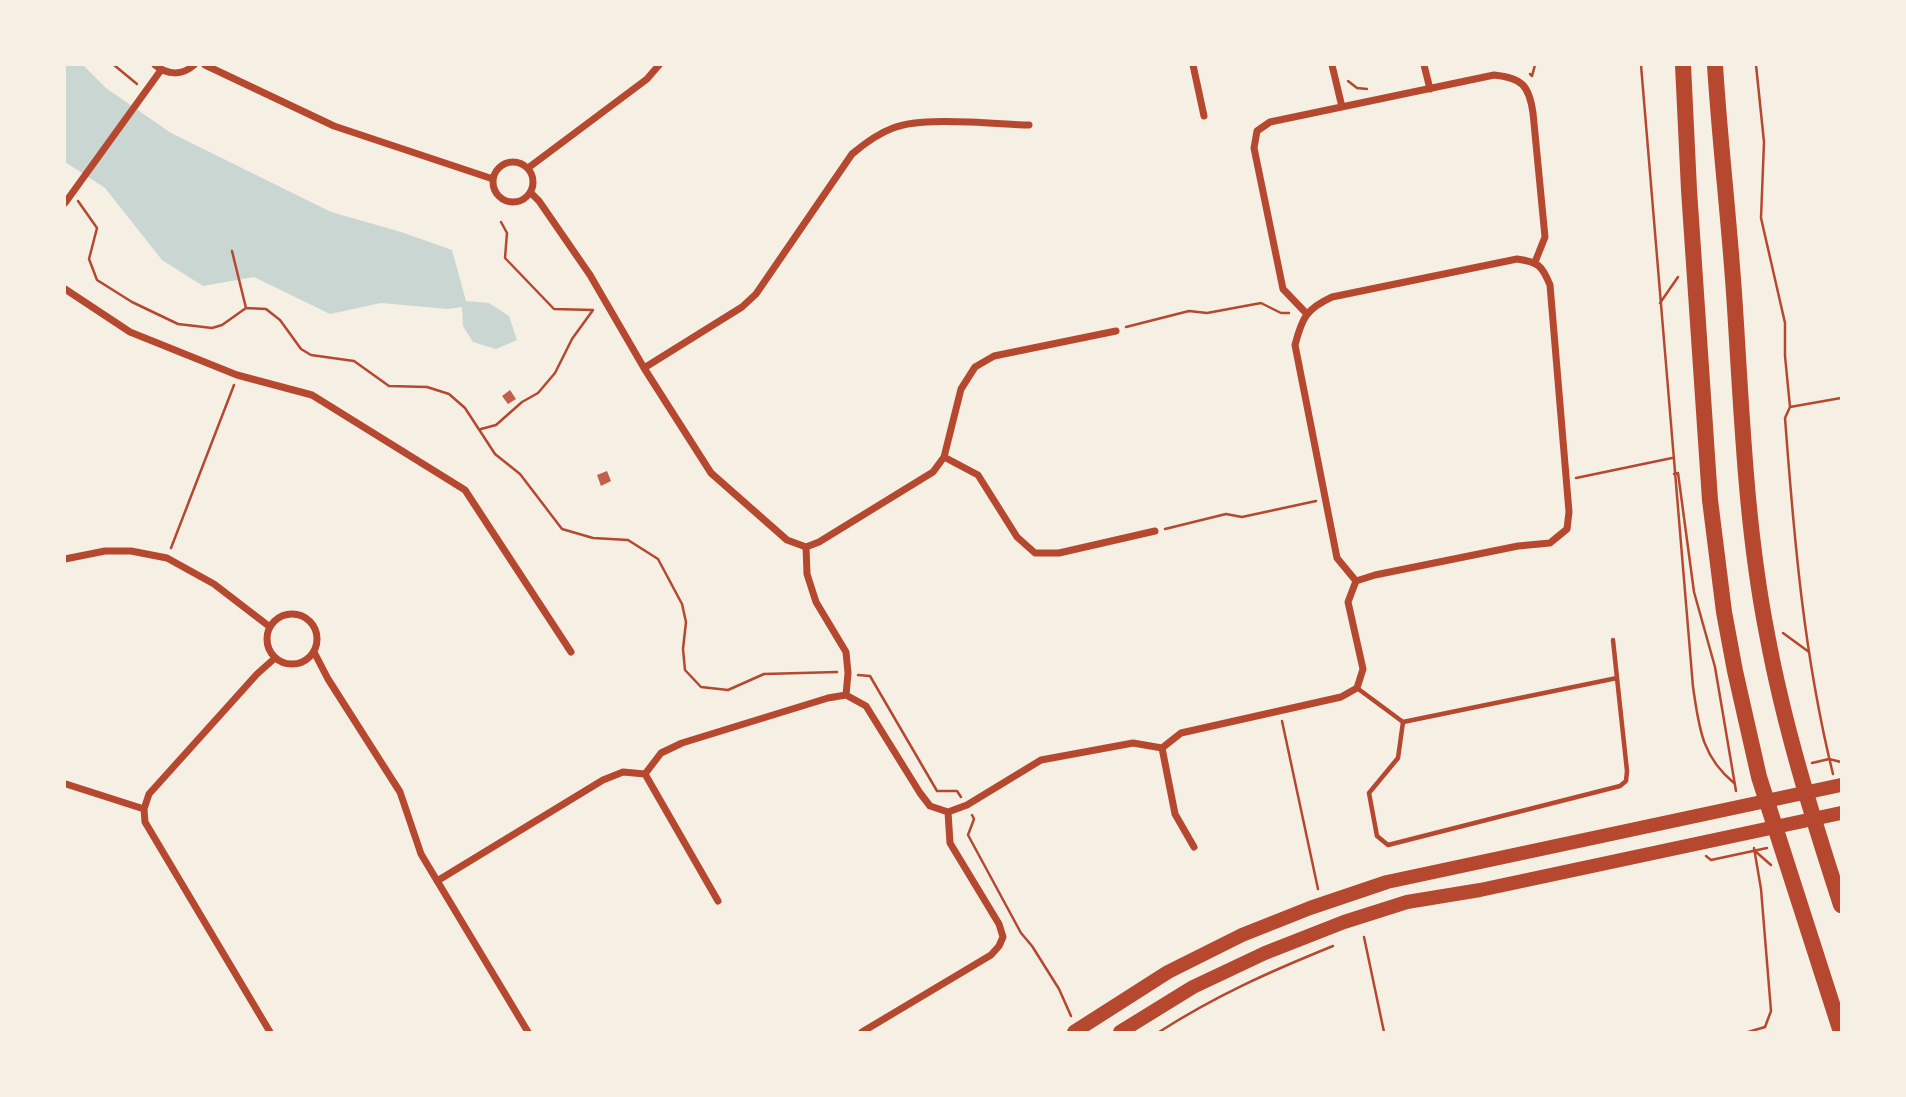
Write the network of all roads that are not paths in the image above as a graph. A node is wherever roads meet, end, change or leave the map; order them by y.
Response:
1 (194, 65) edge
2 (205, 65) edge
3 (659, 65) edge
4 (1193, 65) edge
5 (1332, 65) edge
6 (1424, 65) edge
7 (1683, 65) edge
8 (1715, 65) edge
9 (158, 67) edge
10 (1430, 89) junction
11 (1342, 107) junction
12 (1204, 116) dead end
13 (1029, 125) dead end
14 (528, 168) junction
15 (493, 179) junction
16 (531, 193) junction
17 (65, 203) edge
18 (1535, 262) junction
19 (65, 289) edge
20 (1307, 313) junction
21 (1116, 331) road end
22 (644, 368) junction
23 (944, 457) junction
24 (1155, 531) road end
25 (806, 547) junction
26 (65, 559) edge
27 (1356, 581) junction
28 (270, 626) junction
29 (1613, 640) dead end
30 (314, 652) junction
31 (571, 652) dead end
32 (275, 658) junction
33 (1617, 678) junction
34 (1357, 688) junction
35 (846, 695) junction
36 (1403, 722) junction
37 (1162, 748) junction
38 (645, 774) junction
39 (66, 784) edge
40 (1841, 785) edge
41 (1806, 793) junction
42 (1766, 801) junction
43 (144, 809) junction
44 (948, 812) junction
45 (1841, 813) edge
46 (1815, 819) junction
47 (1775, 828) junction
48 (1194, 847) dead end
49 (1834, 855) edge
50 (437, 881) junction
51 (718, 901) dead end
52 (1841, 905) edge
53 (1077, 1028) edge
54 (270, 1032) edge
55 (528, 1032) edge
56 (862, 1032) edge
57 (1120, 1032) edge
58 (1840, 1032) edge

1 - 9 street
2 - 15 street
3 - 14 street
4 - 12 street
5 - 11 street
6 - 10 street
7 - 42 highway
8 - 41 highway
9 - 17 street
10 - 11 street
10 - 18 street
11 - 20 street
13 - 22 street
14 - 15 street
14 - 16 street
15 - 16 street
16 - 22 street
18 - 20 street
18 - 27 street
19 - 31 street
20 - 27 street
21 - 23 street
22 - 25 street
23 - 24 street
23 - 25 street
25 - 35 street
26 - 28 street
27 - 34 street
28 - 30 street
28 - 32 street
29 - 33 lane
30 - 32 street
30 - 50 street
32 - 43 street
33 - 36 lane
33 - 36 lane
34 - 36 lane
34 - 37 street
35 - 38 street
35 - 44 street
37 - 44 street
37 - 48 street
38 - 50 street
38 - 51 street
39 - 43 street
40 - 41 main road
41 - 42 main road
41 - 46 highway
42 - 47 highway
42 - 53 main road
43 - 54 street
44 - 56 street
45 - 46 main road
46 - 47 main road
46 - 49 highway
47 - 57 main road
47 - 58 highway
49 - 52 highway
50 - 55 street

